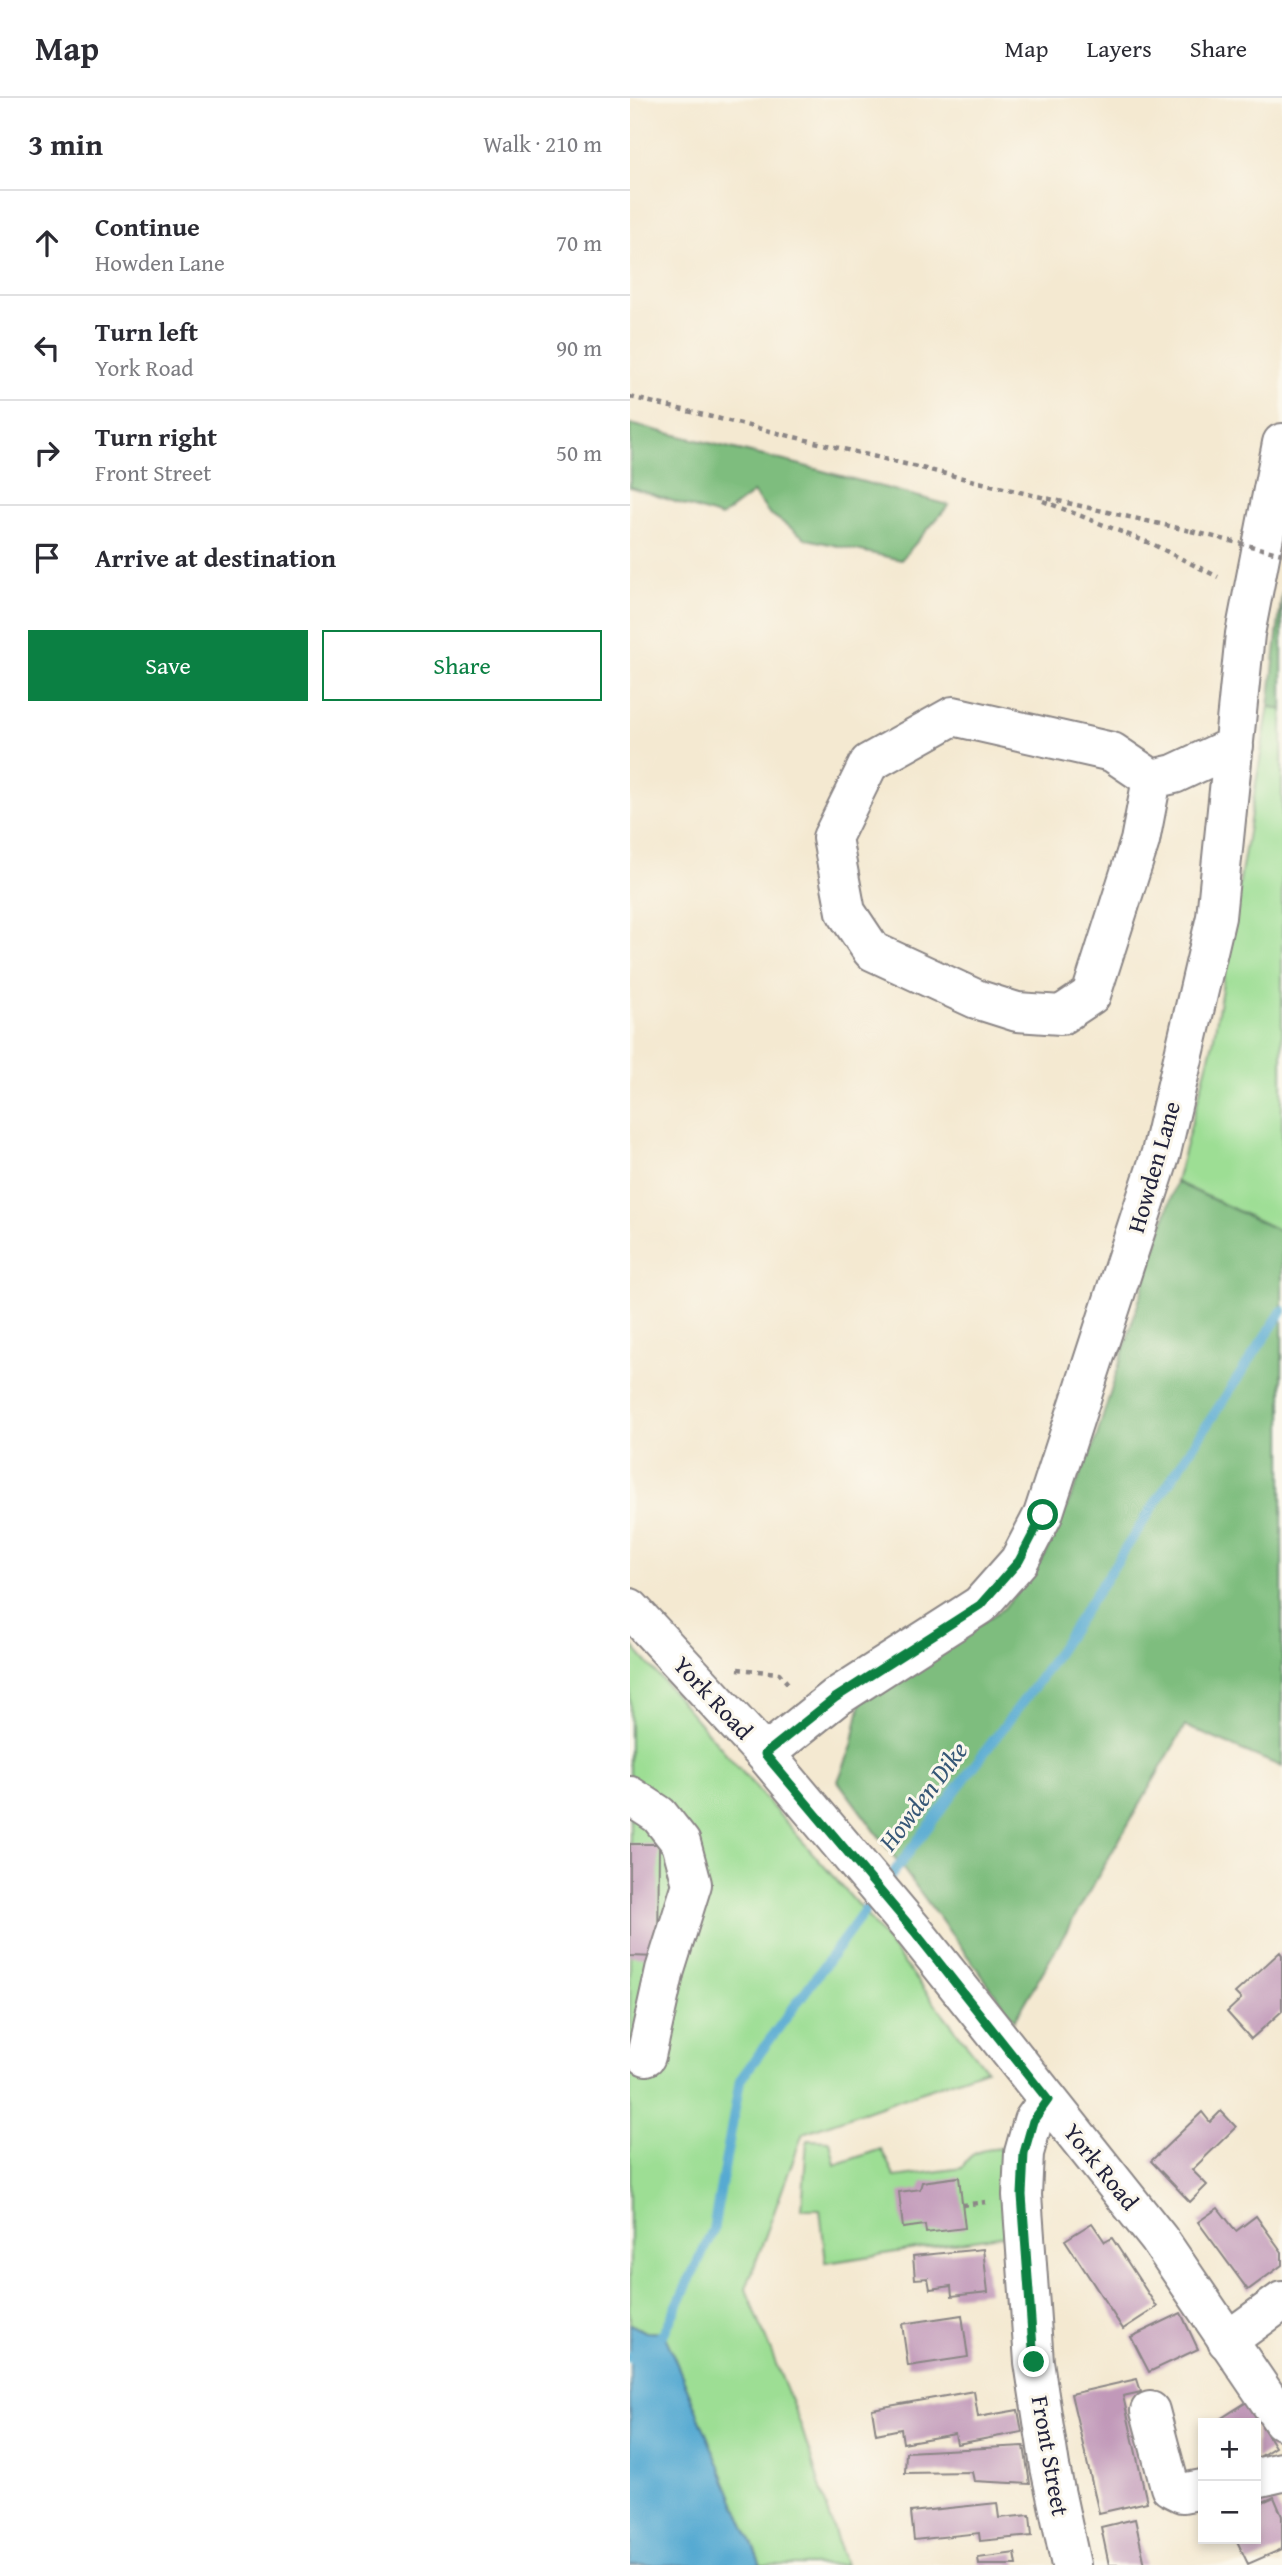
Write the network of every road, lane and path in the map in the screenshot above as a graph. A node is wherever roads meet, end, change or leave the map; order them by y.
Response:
1 (630, 397) edge
2 (1282, 443) edge
3 (1028, 495) junction
4 (1282, 554) edge
5 (1220, 578) dead end
6 (1234, 746) junction
7 (1152, 779) junction
8 (630, 1608) edge
9 (765, 1754) junction
10 (630, 1796) edge
11 (646, 2056) dead end
12 (1048, 2100) junction
13 (1282, 2301) edge
14 (1227, 2341) junction
15 (1150, 2411) dead end
16 (1282, 2420) edge
17 (1282, 2472) edge
18 (1261, 2477) edge
19 (1198, 2490) edge
20 (1071, 2565) edge

1 - 3 path
2 - 6 street, Howden Lane
3 - 4 path, bridge
3 - 5 path
6 - 7 street
6 - 9 street, Howden Lane
7 - 7 street
8 - 9 street, York Road
9 - 12 street, York Road
10 - 11 street
12 - 14 street, York Road
12 - 20 street, Front Street
13 - 14 street
14 - 16 street, York Road
15 - 19 street
17 - 18 street

